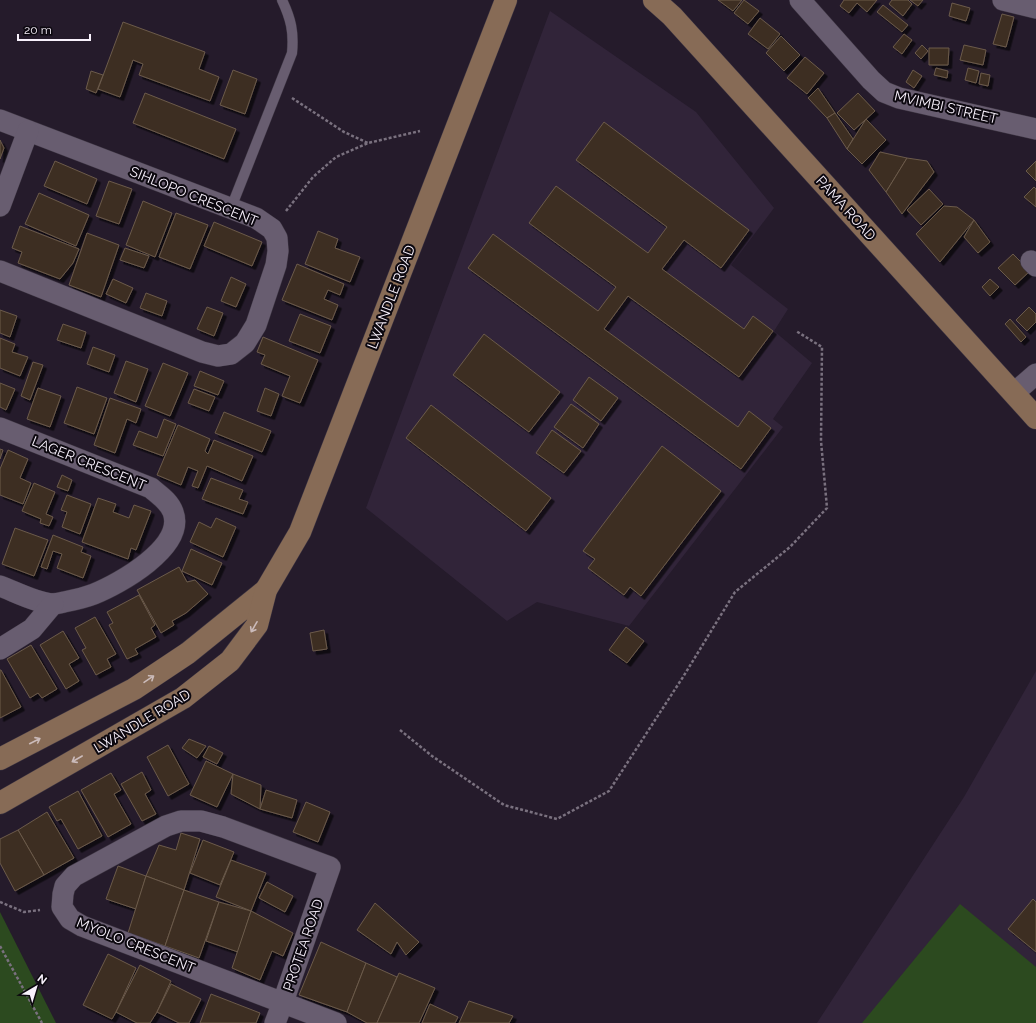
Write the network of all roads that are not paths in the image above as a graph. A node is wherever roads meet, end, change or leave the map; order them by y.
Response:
1 (282, 0) edge
2 (506, 0) edge
3 (654, 0) edge
4 (800, 0) edge
5 (1003, 0) edge
6 (1036, 8) edge
7 (0, 120) edge
8 (1036, 129) edge
9 (28, 131) junction
10 (0, 206) edge
11 (231, 208) junction
12 (0, 271) edge
13 (1036, 374) edge
14 (1014, 393) junction
15 (1036, 418) edge
16 (0, 428) edge
17 (0, 586) edge
18 (266, 590) junction
19 (53, 604) junction
20 (0, 649) edge
21 (0, 759) edge
22 (0, 803) edge
23 (330, 867) joint
24 (283, 1002) junction
25 (275, 1023) edge
26 (336, 1023) edge

1 - 11 lane
2 - 18 street, LWANDLE ROAD
3 - 14 street, PAMA ROAD
4 - 8 street, MVIMBI STREET
5 - 6 street
7 - 9 street, SIHLOPO CRESCENT
9 - 10 street
9 - 11 street, SIHLOPO CRESCENT
11 - 12 street, SIHLOPO CRESCENT
13 - 14 street
14 - 15 street, PAMA ROAD
16 - 19 street, LAGER CRESCENT
17 - 19 street, LAGER CRESCENT
21 -> 18 street, LWANDLE ROAD
18 -> 22 street, LWANDLE ROAD
19 - 20 street
23 - 24 street, PROTEA ROAD
23 - 24 street, MYOLO CRESCENT
24 - 25 street, PROTEA ROAD
24 - 26 street, MYOLO CRESCENT

